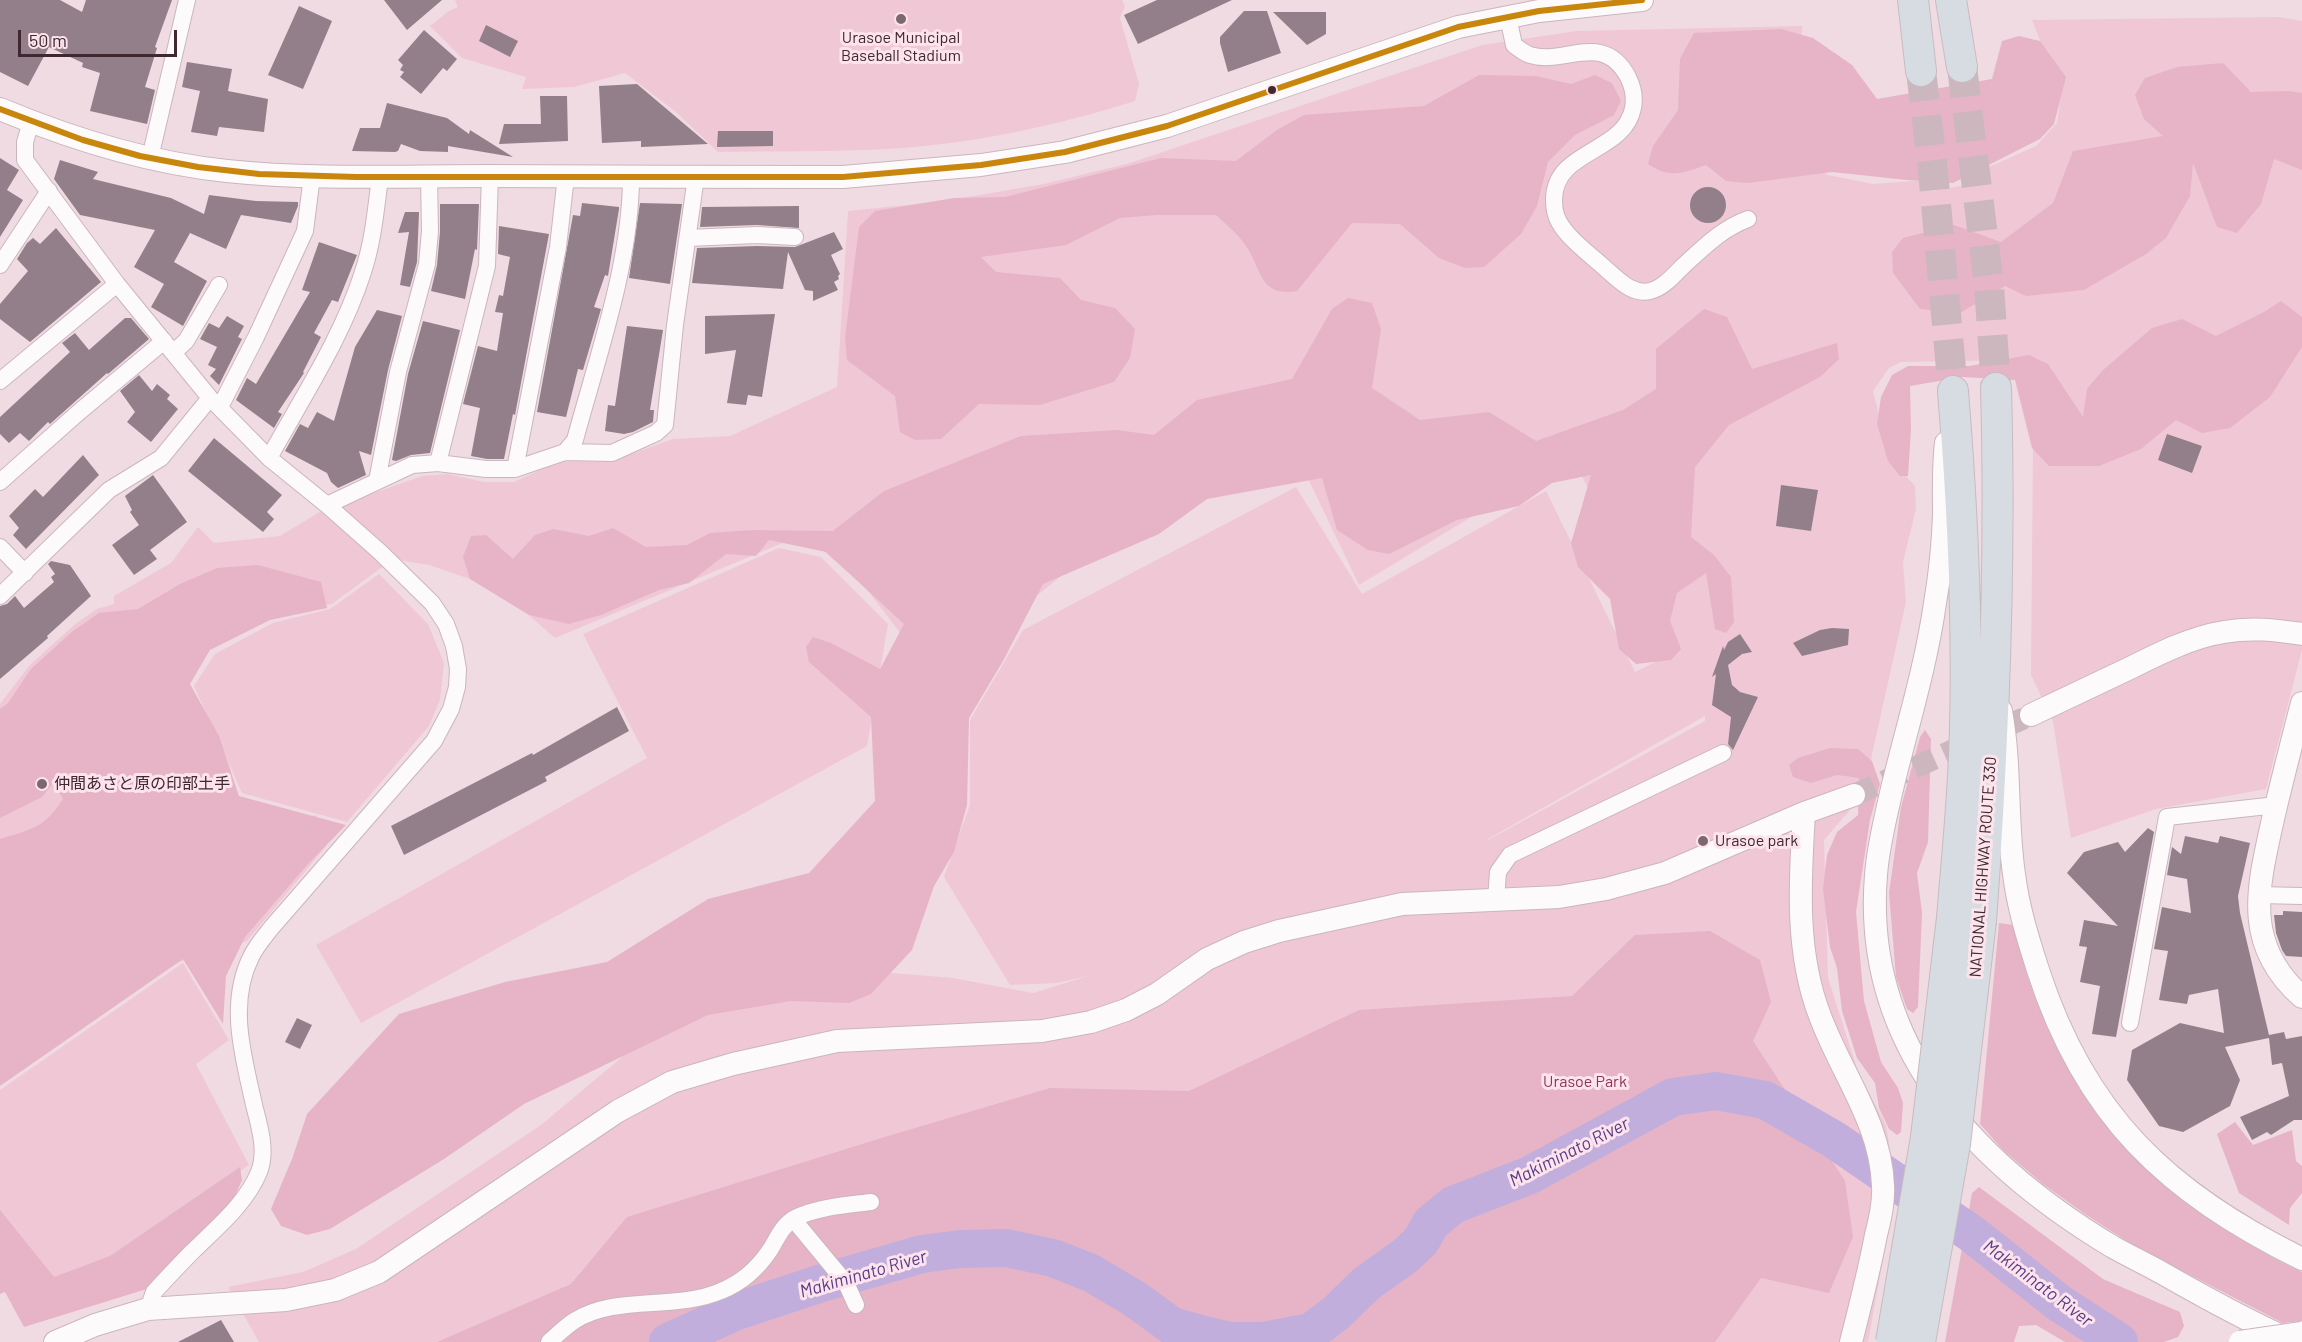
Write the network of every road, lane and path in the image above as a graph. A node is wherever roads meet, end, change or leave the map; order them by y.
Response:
1 (187, 0) edge
2 (1642, 0) edge
3 (1913, 0) edge
4 (1951, 0) edge
5 (1508, 17) junction
6 (1962, 67) tunnel mouth
7 (1921, 71) tunnel mouth
8 (0, 109) edge
9 (31, 122) junction
10 (150, 158) junction
11 (312, 176) junction
12 (429, 176) junction
13 (490, 176) junction
14 (566, 176) junction
15 (380, 177) junction
16 (632, 177) junction
17 (696, 177) junction
18 (49, 191) junction
19 (1748, 219) dead end
20 (795, 237) dead end
21 (688, 238) junction
22 (0, 265) edge
23 (117, 284) junction
24 (219, 285) dead end
25 (169, 347) junction
26 (0, 381) edge
27 (1996, 388) tunnel mouth
28 (1953, 391) joint
29 (215, 402) junction
30 (565, 452) junction
31 (269, 458) junction
32 (438, 463) junction
33 (515, 469) junction
34 (377, 481) junction
35 (0, 482) edge
36 (327, 505) junction
37 (0, 547) edge
38 (25, 573) junction
39 (0, 596) edge
40 (2302, 634) edge
41 (1996, 683) junction
42 (2302, 703) edge
43 (2031, 715) tunnel mouth
44 (1723, 753) dead end
45 (1854, 795) tunnel mouth
46 (2277, 805) junction
47 (1804, 813) junction
48 (2258, 895) junction
49 (2302, 896) edge
50 (1496, 900) junction
51 (1967, 920) junction
52 (2302, 997) edge
53 (2130, 1023) dead end
54 (871, 1202) dead end
55 (797, 1224) junction
56 (2302, 1259) edge
57 (856, 1305) dead end
58 (148, 1309) junction
59 (2302, 1333) edge
60 (54, 1342) edge
61 (549, 1342) edge
62 (1851, 1342) edge
63 (1891, 1342) edge
64 (1920, 1342) edge
65 (2240, 1342) edge
66 (2294, 1342) edge

1 - 10 street
2 - 5 main road
3 - 7 highway
4 - 6 highway
5 - 17 main road
5 - 19 street
8 - 9 main road
9 - 10 main road
9 - 18 street
10 - 11 main road
11 - 15 main road
11 - 29 street
12 - 13 main road
12 - 15 main road
12 - 34 street
13 - 14 main road
13 - 32 street
14 - 16 main road
14 - 33 street
15 - 31 street
16 - 17 main road
16 - 30 street
17 - 21 street
18 - 22 street
18 - 23 street
20 - 21 street
21 - 30 street
23 - 25 street
23 - 26 street
24 - 25 street
25 - 29 street
25 - 35 street
27 - 41 highway, NATIONAL HIGHWAY ROUTE 330
28 - 51 highway, NATIONAL HIGHWAY ROUTE 330
28 - 66 main road
29 - 31 street
29 - 38 street
30 - 33 street
31 - 36 street
32 - 33 street
32 - 34 street
34 - 36 street
36 - 58 street
37 - 38 street
38 - 39 street
40 - 43 main road
41 - 51 highway, NATIONAL HIGHWAY ROUTE 330
41 - 56 main road
42 - 46 main road
44 - 50 street
45 - 47 main road
46 - 48 main road
46 - 53 street
47 - 50 main road
47 - 62 main road
48 - 49 street
48 - 52 main road
50 - 58 main road
51 - 63 highway, NATIONAL HIGHWAY ROUTE 330, bridge
51 - 64 highway, NATIONAL HIGHWAY ROUTE 330, bridge
54 - 55 street
55 - 57 street
55 - 61 street
58 - 60 main road
59 - 65 main road, bridge

